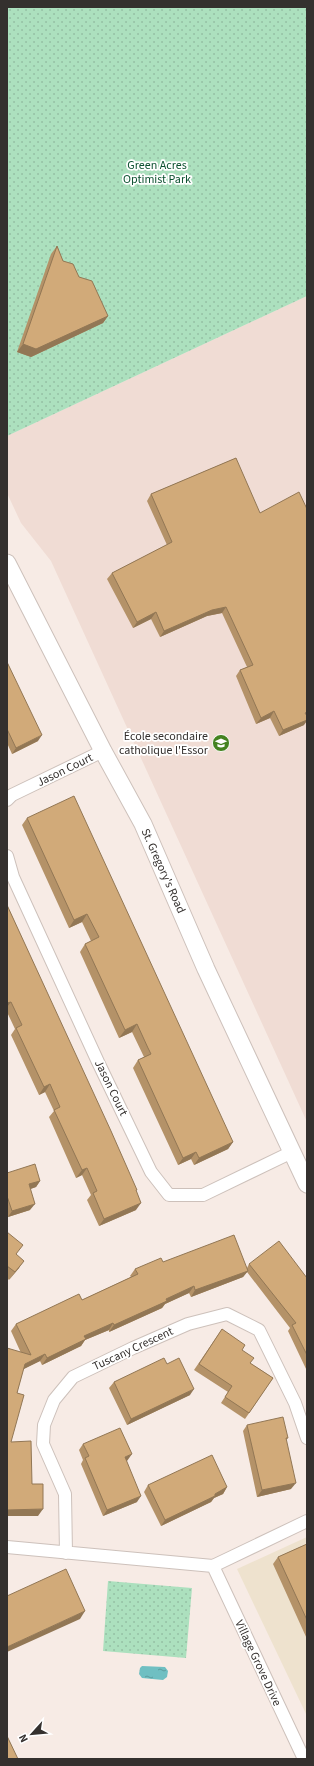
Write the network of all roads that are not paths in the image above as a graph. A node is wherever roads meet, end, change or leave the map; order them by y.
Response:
1 (7, 563) edge
2 (103, 751) junction
3 (7, 800) edge
4 (7, 856) edge
5 (292, 1152) junction
6 (307, 1184) edge
7 (307, 1438) edge
8 (307, 1521) edge
9 (7, 1547) edge
10 (66, 1553) junction
11 (213, 1566) junction
12 (304, 1759) edge

1 - 2 street, St. Gregory's Road
2 - 3 street, Jason Court
2 - 5 street, St. Gregory's Road
4 - 5 street, Jason Court
5 - 6 street, St. Gregory's Road
7 - 10 street, Tuscany Crescent
8 - 11 street
9 - 10 street
10 - 11 street
11 - 12 street, Village Grove Drive

